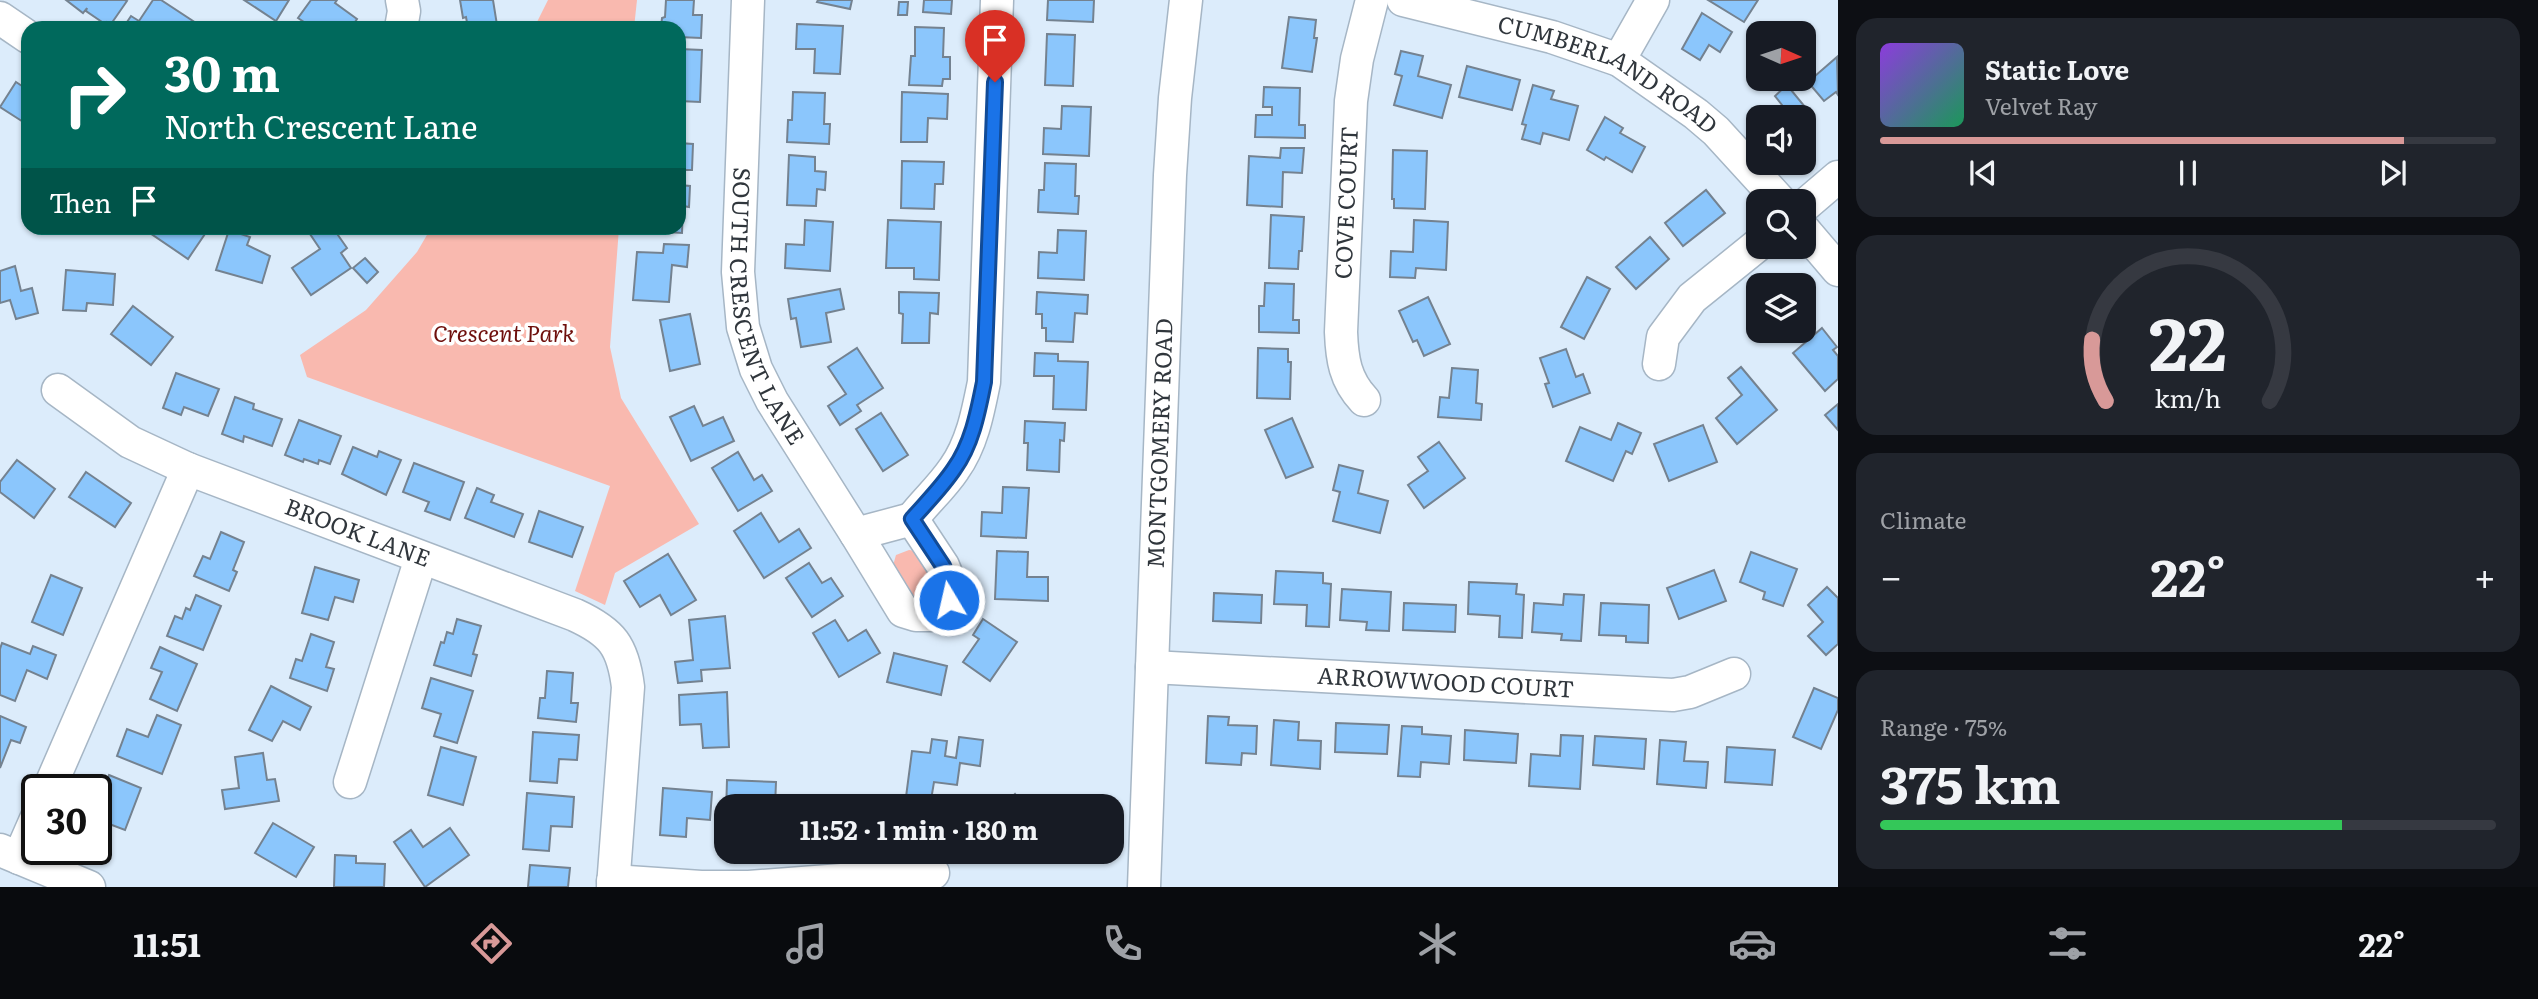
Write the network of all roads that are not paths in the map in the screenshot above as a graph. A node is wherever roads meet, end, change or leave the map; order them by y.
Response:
1 (402, 0) edge
2 (748, 0) edge
3 (998, 0) edge
4 (1186, 0) edge
5 (1372, 0) edge
6 (1404, 0) edge
7 (1653, 0) edge
8 (0, 18) edge
9 (402, 21) edge
10 (21, 32) edge
11 (1619, 60) junction
12 (1838, 177) edge
13 (1769, 189) edge
14 (1816, 196) edge
15 (1816, 244) edge
16 (1746, 254) edge
17 (1838, 270) edge
18 (1659, 364) dead end
19 (58, 390) dead end
20 (1364, 400) dead end
21 (188, 469) junction
22 (912, 519) junction
23 (856, 534) junction
24 (421, 558) junction
25 (1152, 667) junction
26 (1734, 674) dead end
27 (56, 774) edge
28 (350, 782) dead end
29 (21, 839) edge
30 (10, 854) edge
31 (933, 873) dead end
32 (613, 884) edge
33 (89, 887) edge
34 (1144, 887) edge

1 - 9 street
2 - 23 street, SOUTH CRESCENT LANE
3 - 22 street
4 - 25 street, MONTGOMERY ROAD
5 - 20 street, COVE COURT
6 - 11 street, CUMBERLAND ROAD
7 - 11 street
8 - 10 street
11 - 13 street, CUMBERLAND ROAD
12 - 14 street
15 - 17 street
16 - 18 street
19 - 21 street, BROOK LANE
21 - 24 street, BROOK LANE
21 - 27 street
22 - 23 street
22 - 23 street, SOUTH CRESCENT LANE
24 - 28 street
24 - 32 street, BROOK LANE
25 - 26 street, ARROWWOOD COURT
25 - 34 street, MONTGOMERY ROAD
29 - 30 street
30 - 33 street
31 - 32 street

